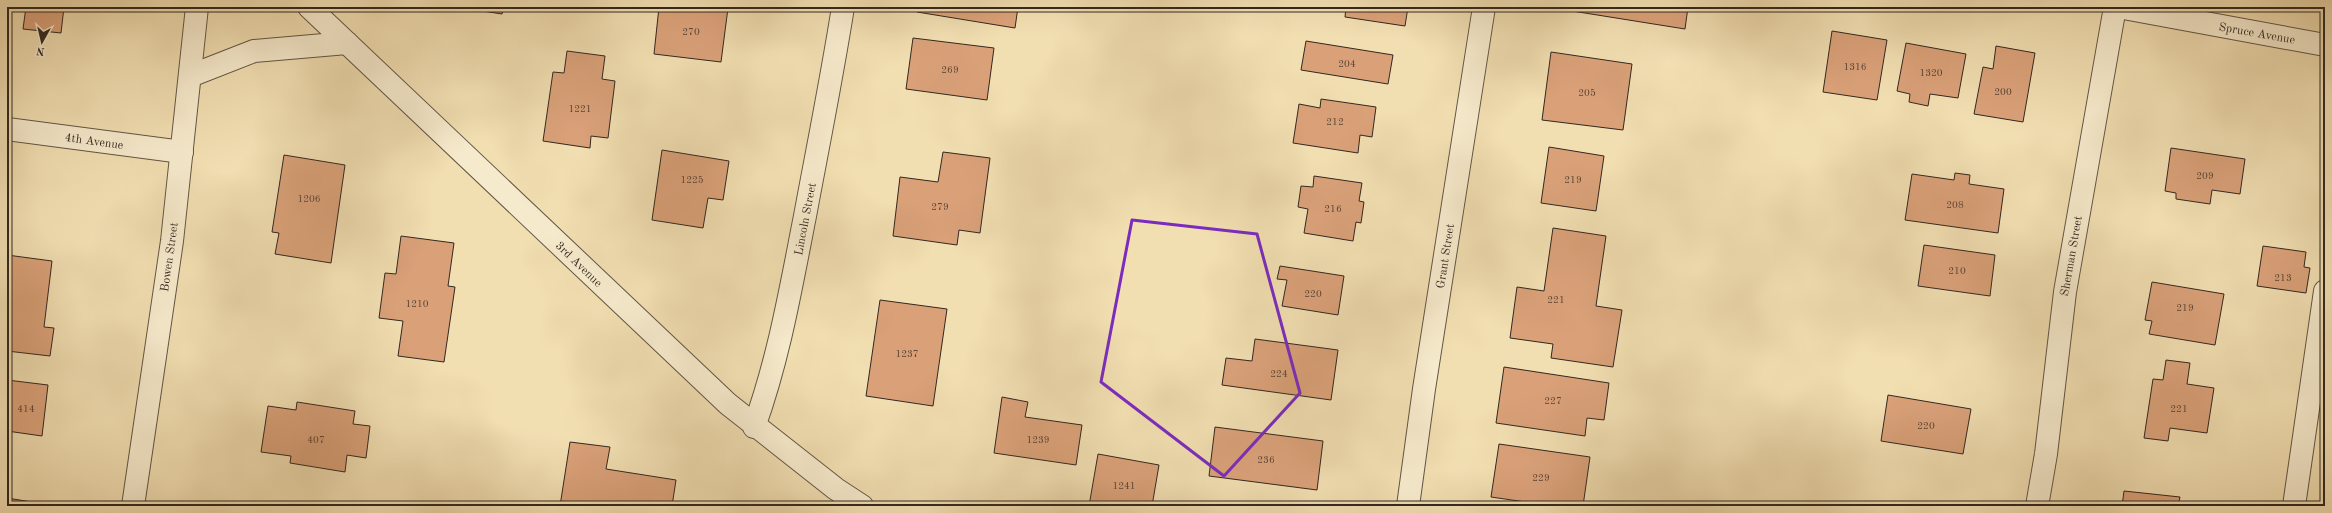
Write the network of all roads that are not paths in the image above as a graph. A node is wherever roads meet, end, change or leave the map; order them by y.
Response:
1 (197, 7) edge
2 (309, 7) edge
3 (842, 7) edge
4 (1484, 7) edge
5 (2115, 7) edge
6 (2118, 7) edge
7 (347, 43) junction
8 (2325, 45) edge
9 (190, 76) junction
10 (7, 129) edge
11 (182, 152) junction
12 (2325, 291) edge
13 (754, 427) junction
14 (133, 506) edge
15 (862, 506) edge
16 (1408, 506) edge
17 (2037, 506) edge
18 (2294, 506) edge

1 - 9 street, Bowen Street
2 - 7 street, 3rd Avenue
3 - 13 street, Lincoln Street
4 - 16 street, Grant Street
5 - 17 street, Sherman Street
6 - 8 street, Spruce Avenue
7 - 9 street
7 - 13 street, 3rd Avenue
9 - 11 street, Bowen Street
10 - 11 street, 4th Avenue
11 - 14 street, Bowen Street
12 - 18 street
13 - 15 street, 3rd Avenue

